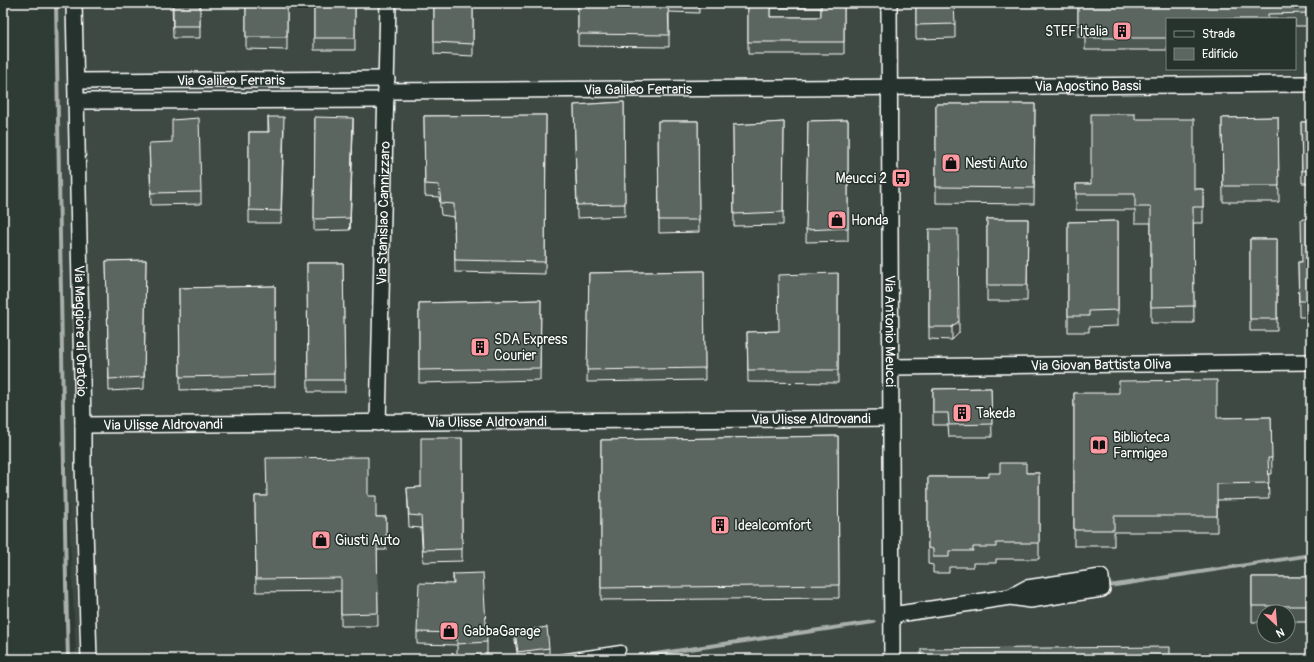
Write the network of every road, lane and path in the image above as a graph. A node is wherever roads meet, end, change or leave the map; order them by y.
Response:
1 (74, 3) edge
2 (388, 3) edge
3 (889, 3) edge
4 (76, 81) junction
5 (1311, 84) edge
6 (889, 87) junction
7 (386, 90) junction
8 (76, 101) junction
9 (1311, 362) edge
10 (891, 367) junction
11 (891, 418) junction
12 (378, 423) junction
13 (83, 425) junction
14 (1010, 597) junction
15 (892, 616) junction
16 (621, 650) dead end
17 (89, 659) edge
18 (560, 659) edge
19 (892, 659) edge

1 - 4 street, Via Maggiore di Oratoio
2 - 7 street, Via Stanislao Cannizzaro
3 - 6 street, Via Antonio Meucci
4 - 7 street, Via Galileo Ferraris
4 - 8 street, Via Maggiore di Oratoio
5 - 6 street, Via Agostino Bassi
6 - 7 street, Via Galileo Ferraris
6 - 10 street, Via Antonio Meucci
7 - 8 street, Via Galileo Ferraris
7 - 12 street, Via Stanislao Cannizzaro
8 - 13 street, Via Maggiore di Oratoio
9 - 10 street, Via Giovan Battista Oliva
10 - 11 street, Via Antonio Meucci
11 - 12 street, Via Ulisse Aldrovandi
11 - 15 street, Via Antonio Meucci
12 - 13 street, Via Ulisse Aldrovandi
13 - 17 street, Via Maggiore di Oratoio
14 - 14 street
14 - 15 street
15 - 19 street, Via Antonio Meucci
16 - 18 lane

